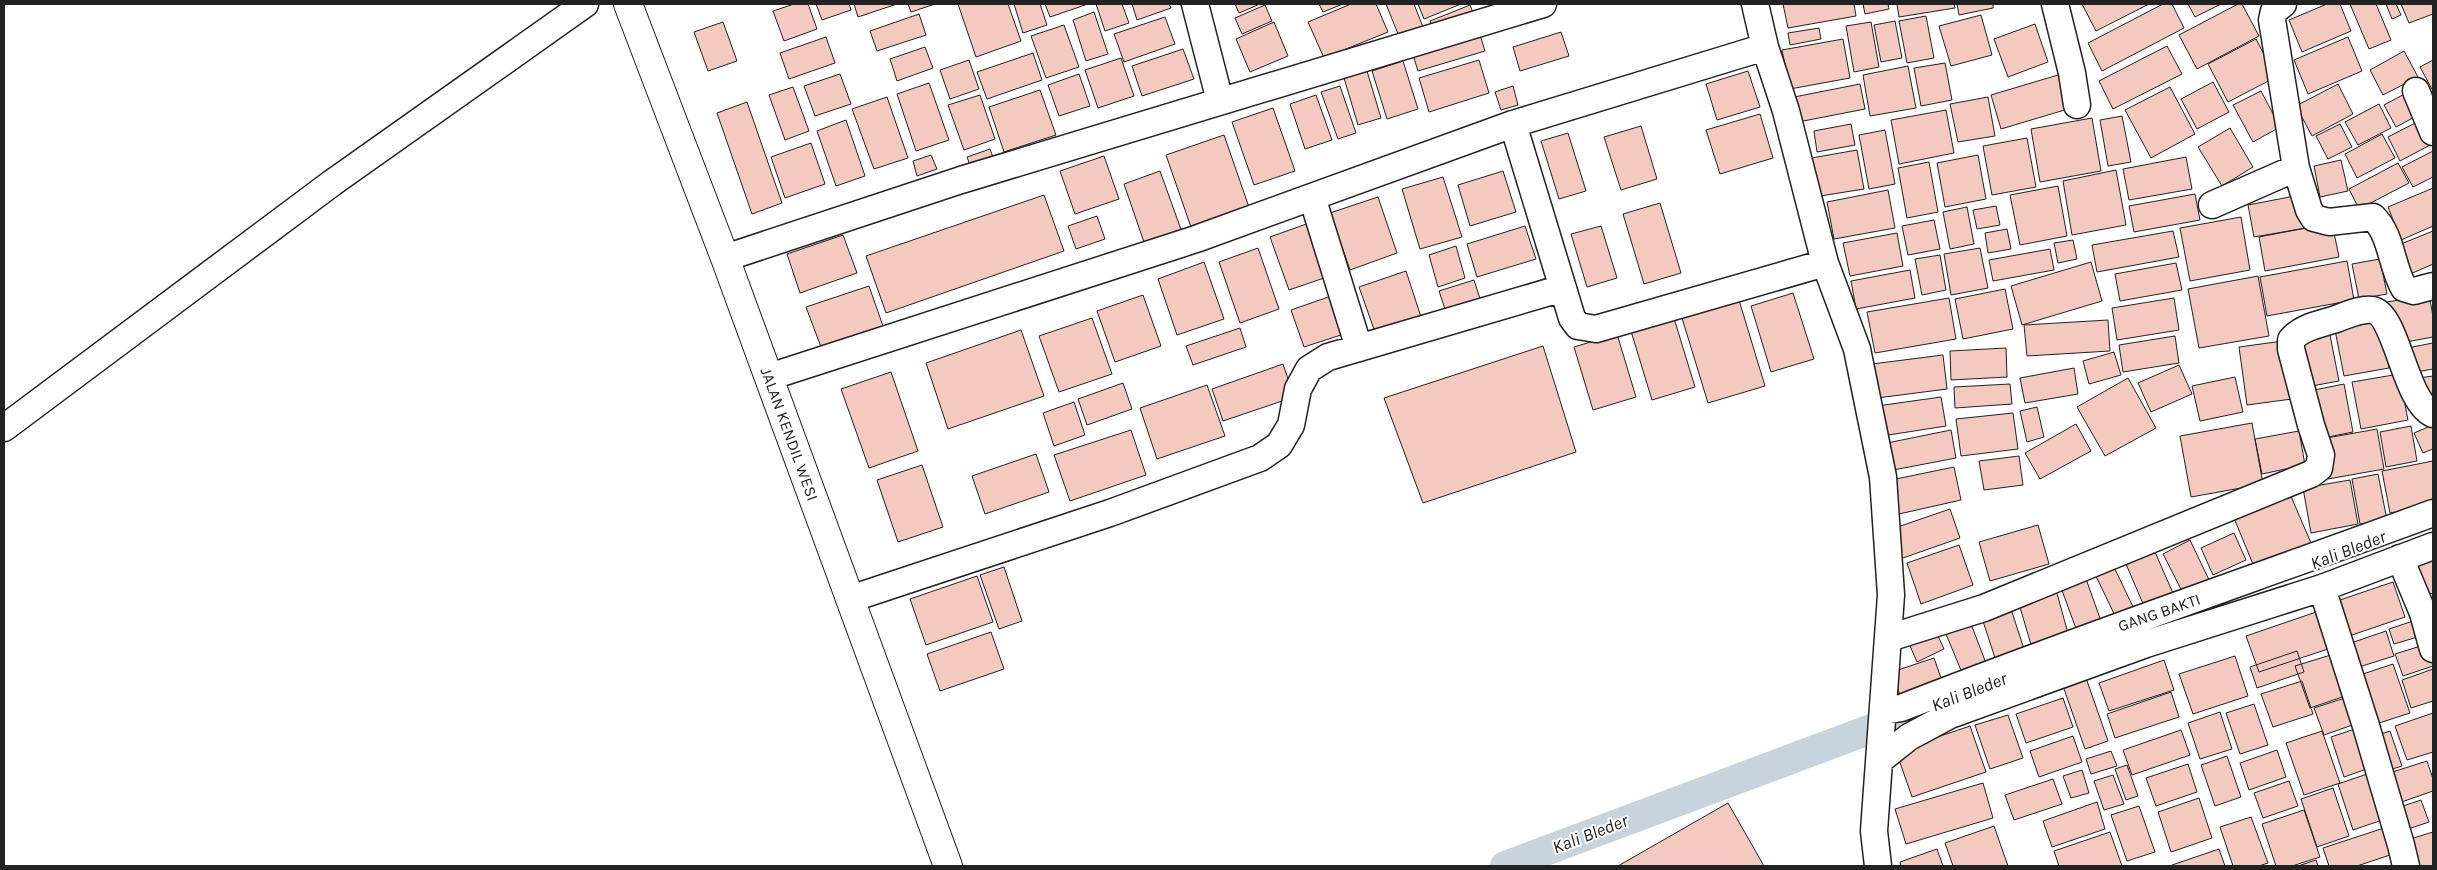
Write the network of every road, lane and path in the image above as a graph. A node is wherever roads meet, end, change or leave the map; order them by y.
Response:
1 (585, 4) edge
2 (628, 4) edge
3 (1195, 4) edge
4 (1543, 4) edge
5 (1755, 4) edge
6 (2055, 4) edge
7 (2282, 4) edge
8 (1765, 47) junction
9 (2416, 91) dead end
10 (1220, 102) junction
11 (2077, 105) dead end
12 (1513, 124) junction
13 (2433, 132) edge
14 (2296, 168) junction
15 (1312, 197) junction
16 (2212, 205) dead end
17 (724, 258) junction
18 (1825, 263) junction
19 (2433, 286) edge
20 (1562, 288) junction
21 (1359, 348) junction
22 (769, 377) junction
23 (2433, 414) edge
24 (4, 428) edge
25 (2433, 513) edge
26 (2433, 546) edge
27 (2400, 558) junction
28 (2322, 588) junction
29 (850, 599) junction
30 (1889, 638) junction
31 (2433, 649) edge
32 (1884, 716) junction
33 (1881, 753) junction
34 (948, 866) edge
35 (1878, 866) edge
36 (2406, 866) edge

1 - 24 street
2 - 17 main road, JALAN KENDIL WESI
3 - 10 street
4 - 10 street
5 - 8 street
6 - 11 street
7 - 14 street
8 - 12 street
8 - 18 street
9 - 13 street
10 - 17 street
12 - 15 street
12 - 20 street
14 - 16 street
14 - 19 street
15 - 21 street
15 - 22 street
17 - 22 main road, JALAN KENDIL WESI
18 - 20 street
18 - 30 street
20 - 21 street
21 - 29 street
22 - 29 main road, JALAN KENDIL WESI
23 - 30 street
25 - 32 street, GANG BAKTI
26 - 27 street
27 - 28 street
27 - 31 street
28 - 33 street
28 - 36 street
29 - 34 main road, JALAN KENDIL WESI
30 - 32 street
32 - 33 street
33 - 35 street

